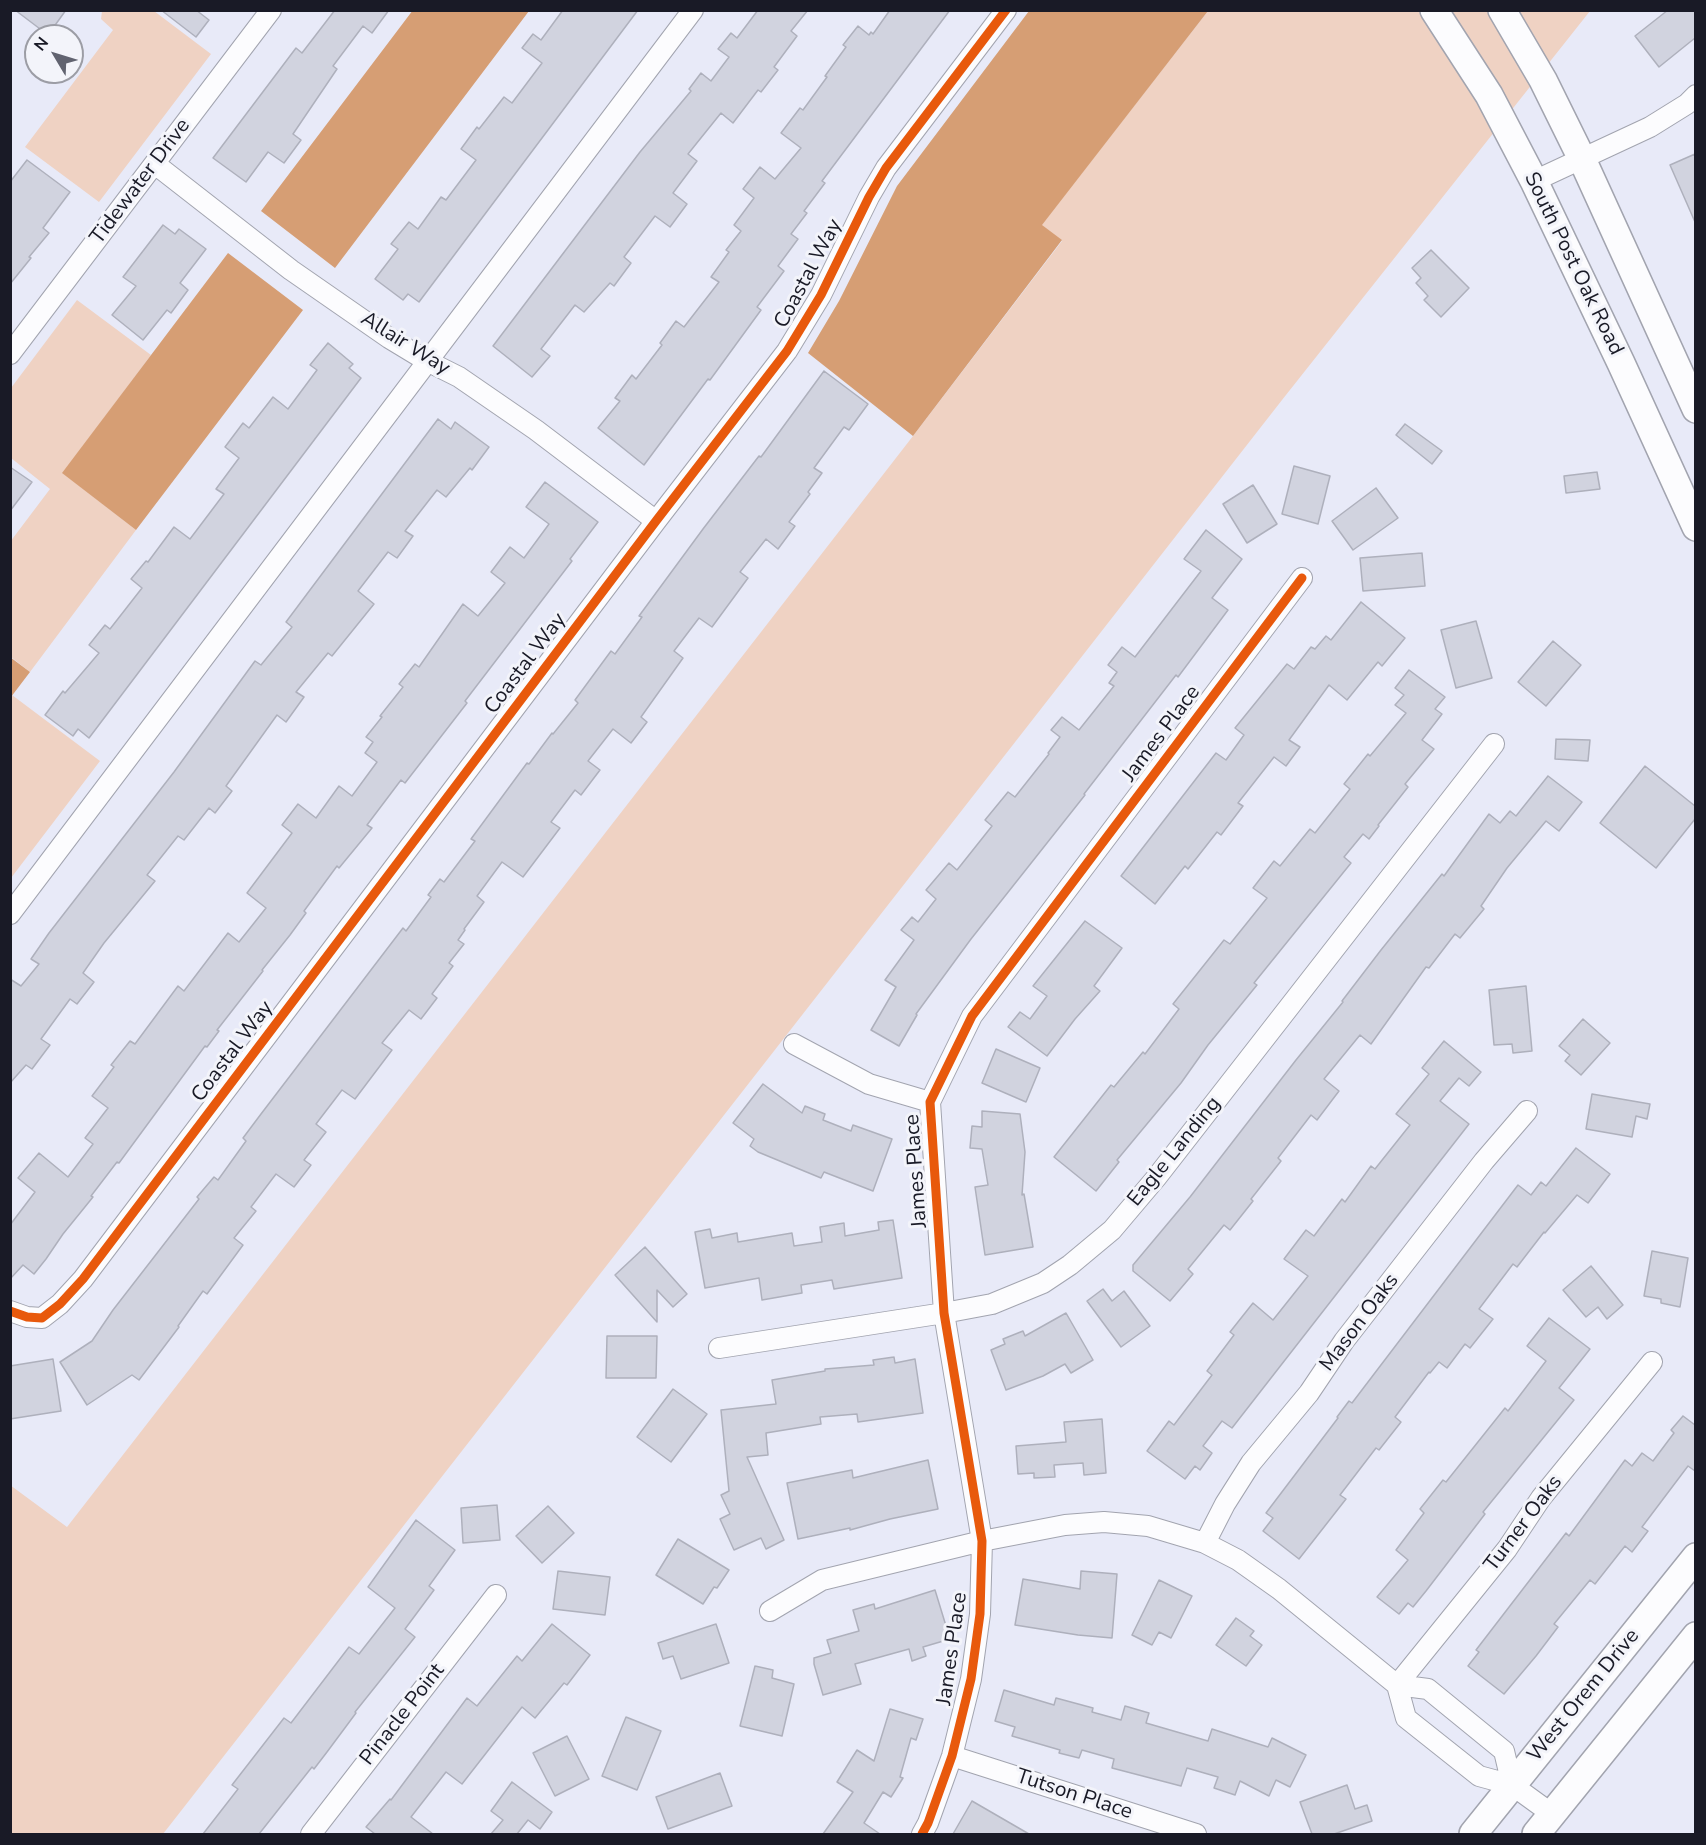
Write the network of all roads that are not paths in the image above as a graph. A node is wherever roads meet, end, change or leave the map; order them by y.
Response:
1 (271, 10) edge
2 (693, 10) edge
3 (1006, 10) edge
4 (1434, 10) edge
5 (1502, 10) edge
6 (1695, 95) edge
7 (1582, 159) junction
8 (155, 164) junction
9 (1534, 181) junction
10 (10, 354) edge
11 (427, 361) junction
12 (1695, 408) edge
13 (1685, 477) edge
14 (656, 521) junction
15 (1695, 527) edge
16 (1302, 578) dead end
17 (1494, 744) dead end
18 (10, 914) edge
19 (794, 1044) dead end
20 (930, 1102) junction
21 (1527, 1111) dead end
22 (10, 1311) edge
23 (944, 1313) junction
24 (719, 1348) dead end
25 (1652, 1362) dead end
26 (982, 1541) junction
27 (1206, 1543) junction
28 (1695, 1557) edge
29 (496, 1595) dead end
30 (770, 1611) dead end
31 (1695, 1636) edge
32 (1397, 1686) junction
33 (952, 1756) junction
34 (1512, 1785) junction
35 (1544, 1824) edge
36 (311, 1834) edge
37 (922, 1834) edge
38 (1196, 1834) edge
39 (1473, 1834) edge

1 - 8 street, Tidewater Drive
2 - 11 street
3 - 14 street, Coastal Way
4 - 9 main road, South Post Oak Road
5 - 7 main road
6 - 7 street
7 - 9 street
7 - 12 main road
8 - 10 street, Tidewater Drive
8 - 11 street, Allair Way
9 - 13 main road, South Post Oak Road
11 - 14 street, Allair Way
11 - 18 street
13 - 15 main road, South Post Oak Road
14 - 22 street, Coastal Way
16 - 20 street, James Place
17 - 23 street, Eagle Landing
19 - 20 street
20 - 23 street, James Place
21 - 27 street, Mason Oaks
23 - 24 street, Eagle Landing
23 - 26 street, James Place
25 - 32 street, Turner Oaks
26 - 27 street
26 - 30 street
26 - 33 street, James Place
27 - 32 street
28 - 34 main road, West Orem Drive
29 - 36 street, Pinacle Point
31 - 35 main road
32 - 34 street
32 - 34 street
33 - 37 street, James Place
33 - 38 street, Tutson Place
34 - 35 street
34 - 39 main road, West Orem Drive

